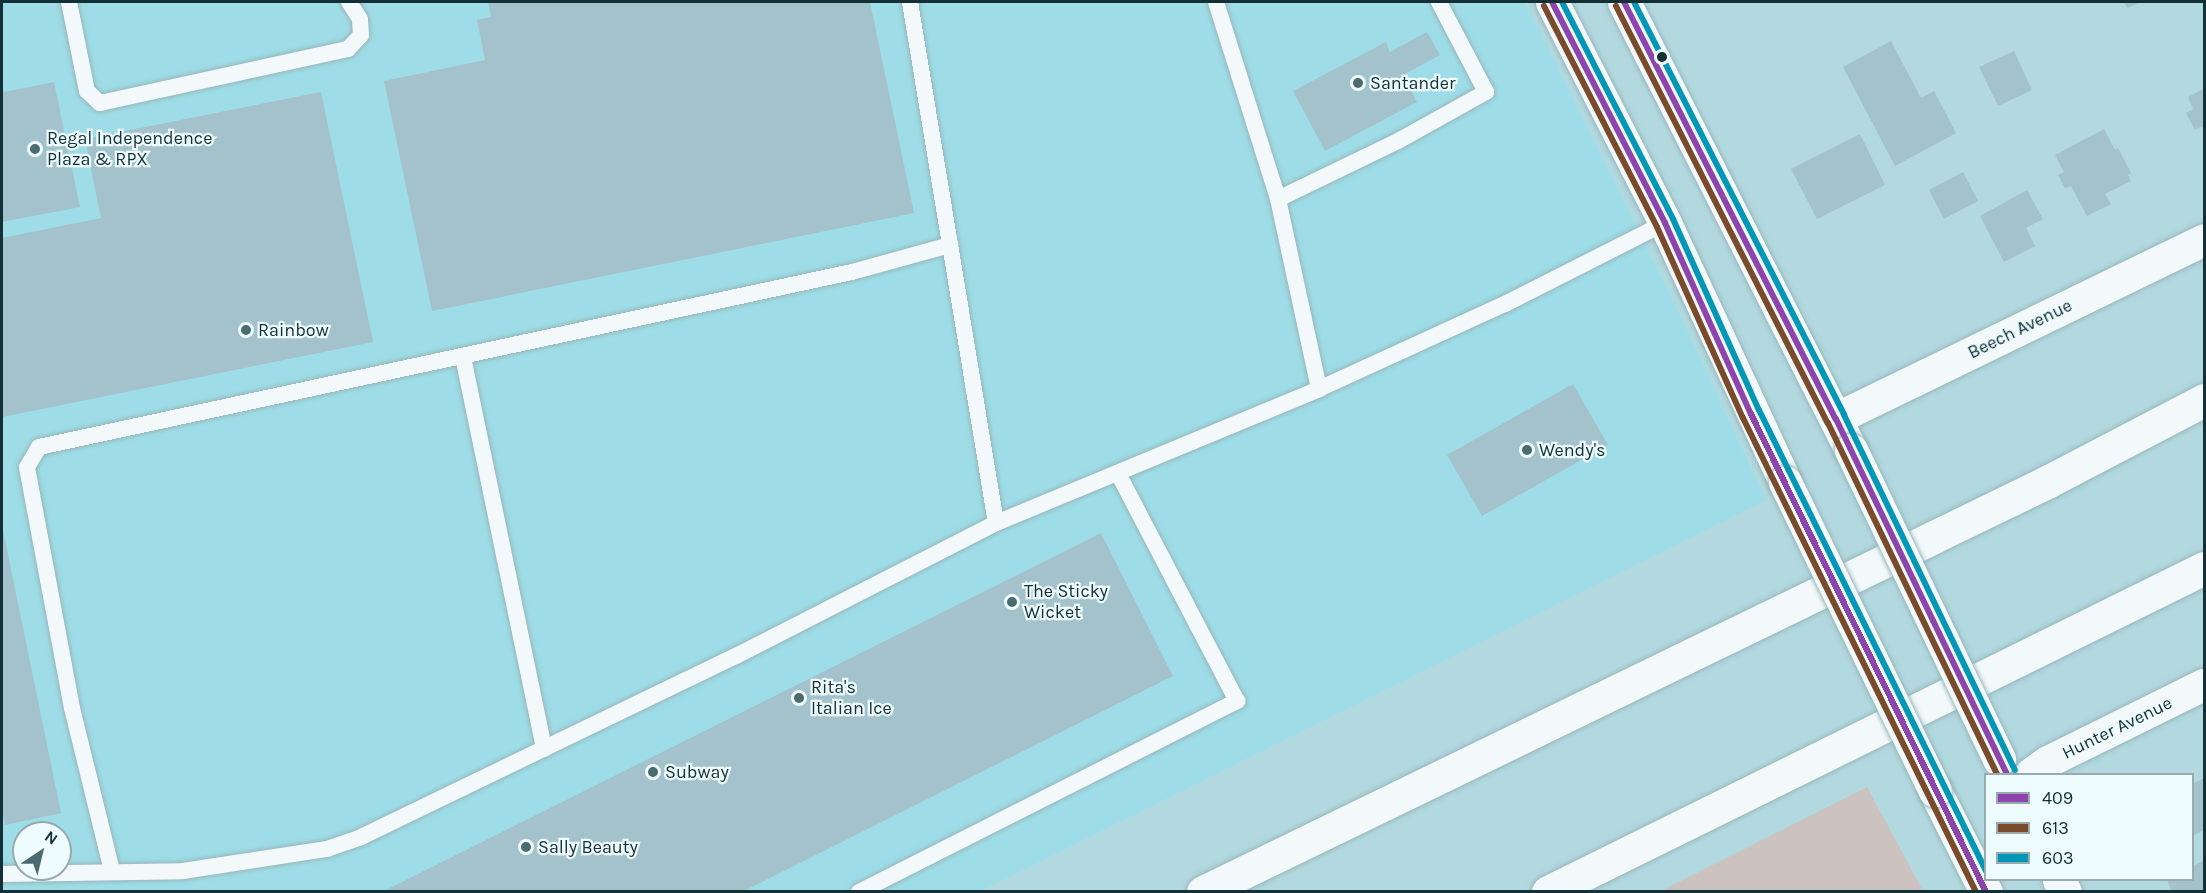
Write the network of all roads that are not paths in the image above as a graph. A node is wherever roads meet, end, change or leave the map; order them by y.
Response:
1 (69, 2) edge
2 (349, 2) edge
3 (910, 2) edge
4 (1216, 2) edge
5 (1440, 2) edge
6 (1552, 2) edge
7 (1624, 2) edge
8 (1278, 199) junction
9 (1665, 223) junction
10 (2205, 240) edge
11 (950, 245) junction
12 (463, 357) junction
13 (1319, 389) junction
14 (2205, 400) edge
15 (1836, 419) junction
16 (1118, 473) junction
17 (996, 523) junction
18 (2205, 568) edge
19 (2205, 685) edge
20 (544, 749) junction
21 (2003, 766) edge
22 (2033, 773) edge
23 (112, 871) junction
24 (2, 874) edge
25 (859, 891) edge
26 (1203, 891) edge
27 (1548, 891) edge
28 (1986, 891) edge

1 - 2 lane
3 - 11 lane
4 - 8 lane
5 - 8 lane
6 - 9 main road
7 - 15 main road
8 - 13 lane
9 - 13 lane
9 - 28 main road, bridge
10 - 15 street, Beech Avenue
11 - 12 lane
11 - 17 lane
12 - 20 lane
12 - 23 lane
13 - 16 lane
14 - 26 main road
15 - 21 main road, bridge
16 - 17 lane
16 - 25 lane
17 - 20 lane
18 - 27 main road
19 - 22 street, Hunter Avenue
20 - 23 lane
23 - 24 lane

